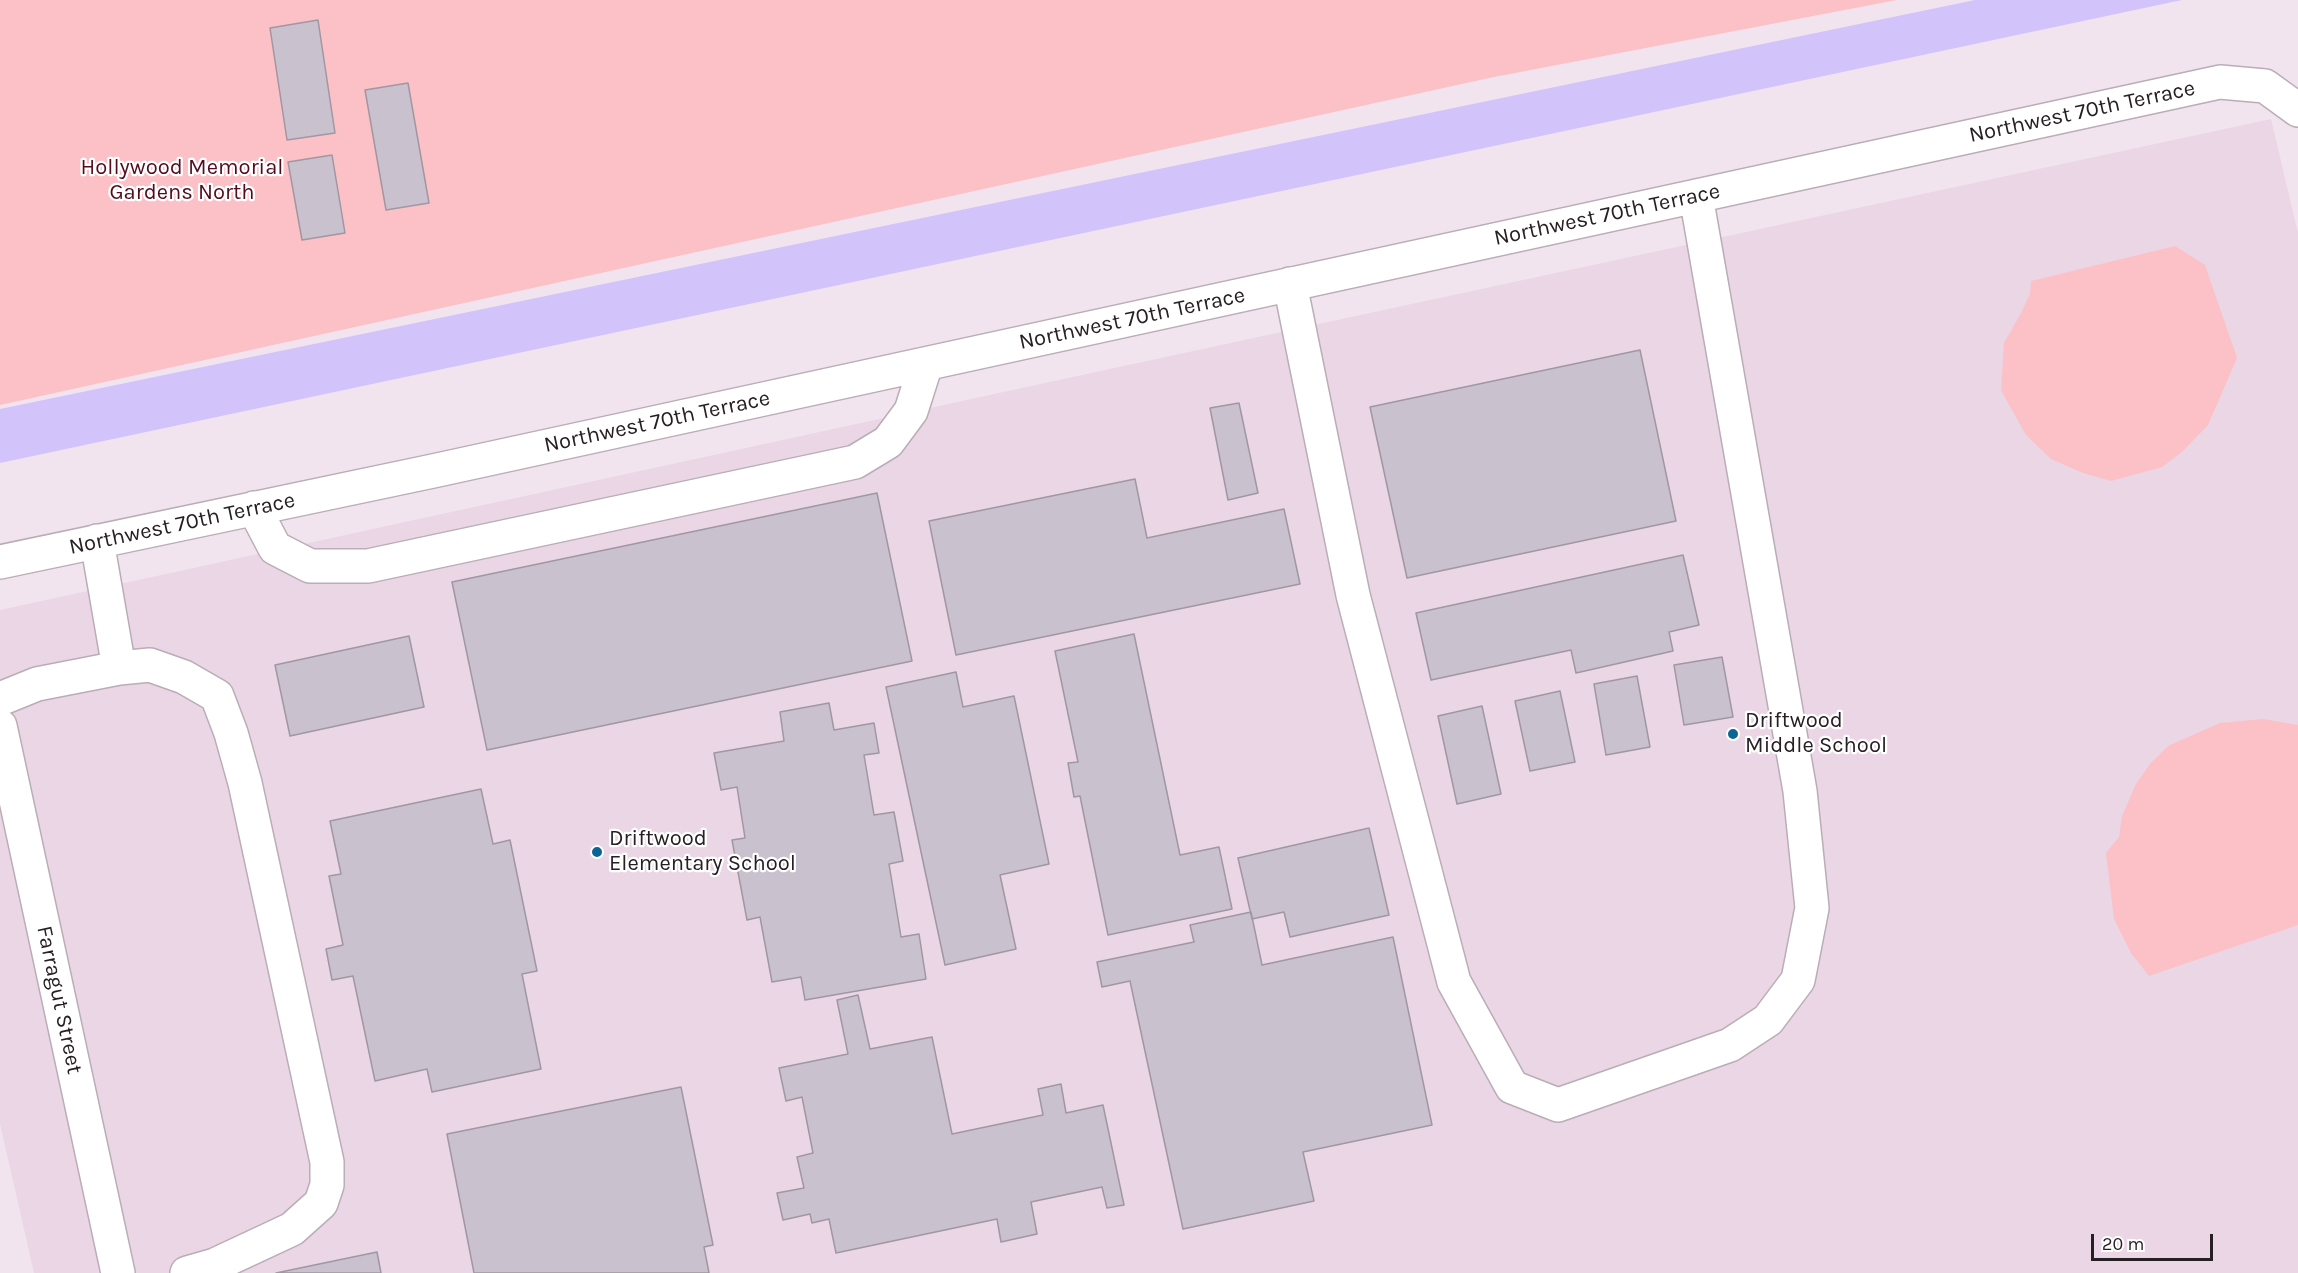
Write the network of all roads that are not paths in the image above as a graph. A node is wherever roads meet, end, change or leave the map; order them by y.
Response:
1 (2298, 110) edge
2 (1696, 196) junction
3 (1290, 284) junction
4 (926, 364) junction
5 (254, 508) junction
6 (98, 541) junction
7 (0, 562) edge
8 (119, 668) junction
9 (0, 699) edge
10 (0, 726) edge
11 (118, 1273) edge
12 (187, 1273) edge

1 - 2 street, Northwest 70th Terrace
2 - 3 street, Northwest 70th Terrace
2 - 3 street
3 - 4 street, Northwest 70th Terrace
4 - 5 street, Northwest 70th Terrace
4 - 5 street
5 - 6 street, Northwest 70th Terrace
6 - 7 street, Northwest 70th Terrace
6 - 8 street
8 - 9 street
8 - 12 street
10 - 11 street, Farragut Street

